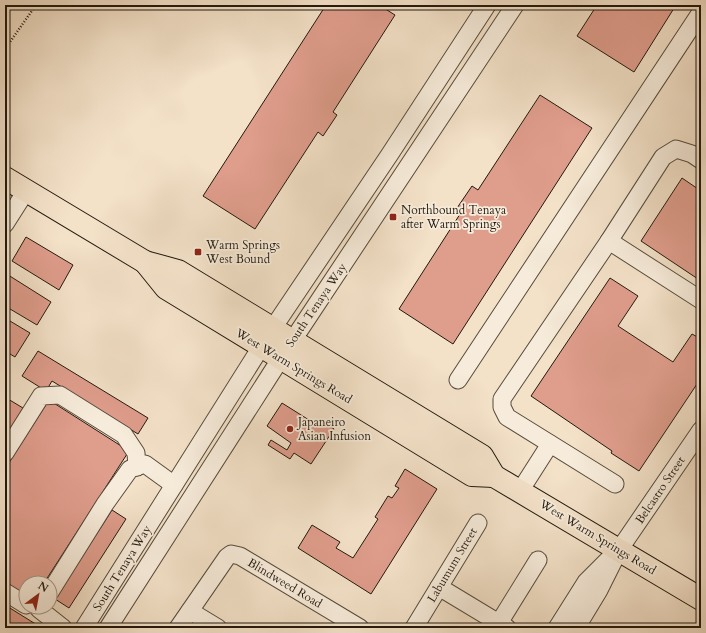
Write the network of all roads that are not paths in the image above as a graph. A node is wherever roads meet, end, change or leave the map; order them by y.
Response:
1 (488, 5) edge
2 (516, 5) edge
3 (701, 12) edge
4 (701, 160) edge
5 (5, 178) edge
6 (26, 190) junction
7 (5, 224) edge
8 (609, 241) junction
9 (701, 300) edge
10 (267, 337) junction
11 (287, 349) junction
12 (458, 380) dead end
13 (701, 430) edge
14 (550, 444) junction
15 (5, 453) edge
16 (137, 467) junction
17 (615, 484) dead end
18 (174, 485) junction
19 (520, 491) junction
20 (478, 523) dead end
21 (619, 550) junction
22 (538, 560) dead end
23 (58, 579) edge
24 (439, 587) junction
25 (5, 592) edge
26 (18, 599) edge
27 (701, 599) edge
28 (190, 611) junction
29 (45, 615) edge
30 (503, 626) edge
31 (63, 628) edge
32 (84, 628) edge
33 (108, 628) edge
34 (178, 628) edge
35 (218, 628) edge
36 (360, 628) edge
37 (414, 628) edge
38 (557, 628) edge
39 (576, 628) edge

1 - 10 street, South Tenaya Way
2 - 11 street, South Tenaya Way
3 - 12 street
4 - 8 street
5 - 6 main road, West Warm Springs Road
6 - 7 street
6 - 10 main road, West Warm Springs Road
8 - 9 street
8 - 14 street
10 - 11 main road, West Warm Springs Road
10 - 18 street, South Tenaya Way
11 - 19 main road, West Warm Springs Road
11 - 33 street, South Tenaya Way
13 - 21 street, Belcastro Street
14 - 17 street
14 - 19 street
15 - 16 street
16 - 18 street
16 - 23 street
18 - 32 street, South Tenaya Way
19 - 21 main road, West Warm Springs Road
20 - 24 street, Labumum Street
21 - 27 main road, West Warm Springs Road
21 - 38 street, Belcastro Street
21 - 39 street, Belcastro Street
22 - 30 street
24 - 30 street
24 - 37 street, Labumum Street
25 - 26 street
28 - 34 street
28 - 35 street
28 - 36 street, Blindweed Road
29 - 31 street

